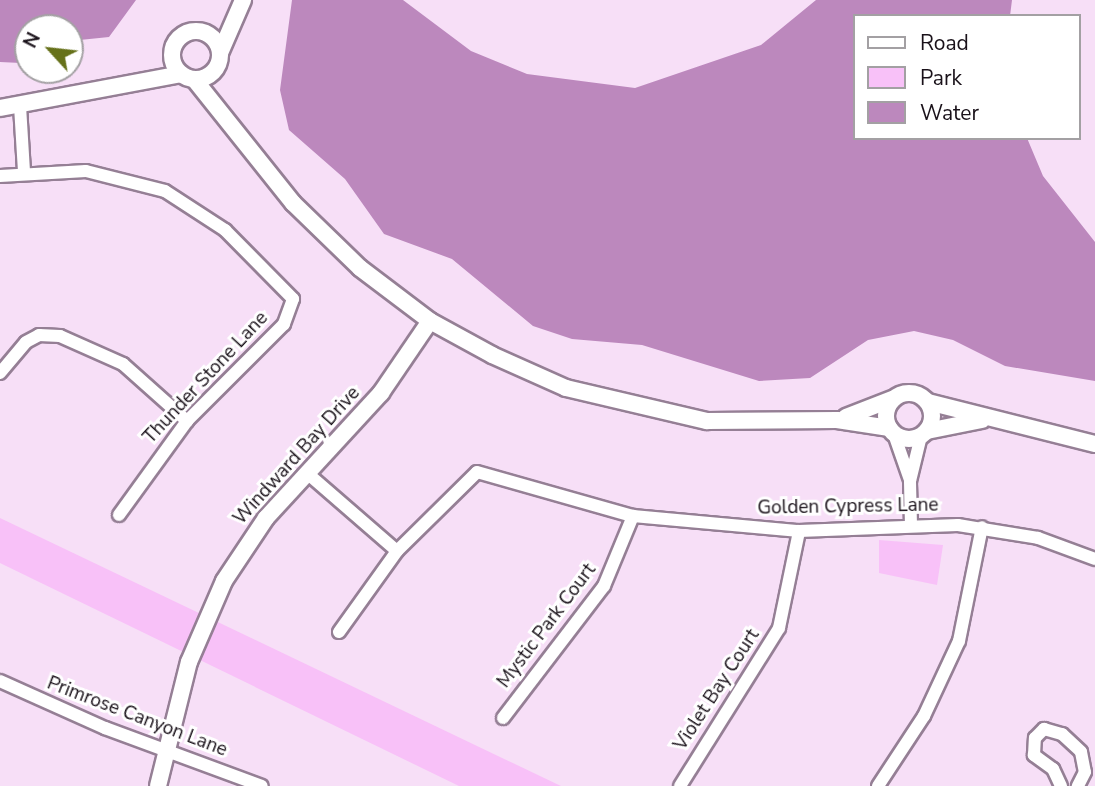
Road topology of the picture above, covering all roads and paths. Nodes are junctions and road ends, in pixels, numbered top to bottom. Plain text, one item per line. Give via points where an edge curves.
1 (243, 1) edge
2 (201, 31) junction
3 (172, 51) junction
4 (218, 60) junction
5 (188, 77) junction
6 (135, 78) junction
7 (20, 106) junction
8 (0, 108) edge
9 (229, 118) junction
10 (24, 171) junction
11 (0, 176) edge
12 (430, 321) junction
13 (0, 373) edge
14 (892, 400) junction
15 (928, 402) junction
16 (995, 418) junction
17 (837, 420) junction
18 (187, 421) junction
19 (891, 431) junction
20 (924, 434) junction
21 (1095, 444) edge
22 (307, 473) junction
23 (910, 481) junction
24 (119, 515) dead end
25 (634, 516) junction
26 (911, 526) junction
27 (982, 527) junction
28 (799, 531) junction
29 (397, 551) junction
30 (1095, 559) edge
31 (339, 632) dead end
32 (0, 681) edge
33 (503, 718) dead end
34 (167, 752) junction
35 (158, 786) edge
36 (262, 786) edge
37 (680, 786) edge
38 (878, 786) edge
39 (1061, 786) edge
40 (1078, 786) edge

1 - 2 street
1 - 4 street
2 - 3 street via 179,37
2 - 4 street
3 - 5 street
3 - 6 street
4 - 5 street
4 - 9 street
5 - 6 street
5 - 9 street
6 - 7 street
7 - 8 street
7 - 10 street
9 - 12 street via 319,230
10 - 11 street
10 - 18 street, Thunder Stone Lane via 86,171 165,191 225,230 293,299 284,324
12 - 17 street via 566,388 648,411 707,421
12 - 22 street, Windward Bay Drive via 381,393
13 - 18 street via 39,335 83,345 122,364
14 - 15 street via 915,393
14 - 17 street
14 - 19 street via 885,414
15 - 16 street
15 - 20 street via 932,418
16 - 20 street
16 - 21 street
17 - 19 street
18 - 24 street, Thunder Stone Lane
19 - 20 street
19 - 23 street
20 - 23 street
22 - 29 street
22 - 34 street, Windward Bay Drive via 254,533 216,598 189,662
23 - 26 street
25 - 28 street, Golden Cypress Lane
25 - 29 street, Golden Cypress Lane via 477,471
25 - 33 street, Mystic Park Court via 604,586
26 - 27 street, Golden Cypress Lane
26 - 28 street, Golden Cypress Lane
27 - 30 street, Golden Cypress Lane via 1038,538
27 - 38 street via 971,603 950,664
28 - 37 street, Violet Bay Court via 779,628
29 - 31 street
32 - 34 street, Primrose Canyon Lane
34 - 35 street, Windward Bay Drive
34 - 36 street, Primrose Canyon Lane
39 - 40 street via 1053,769 1034,754 1035,738 1044,729 1062,734 1081,752 1085,772

